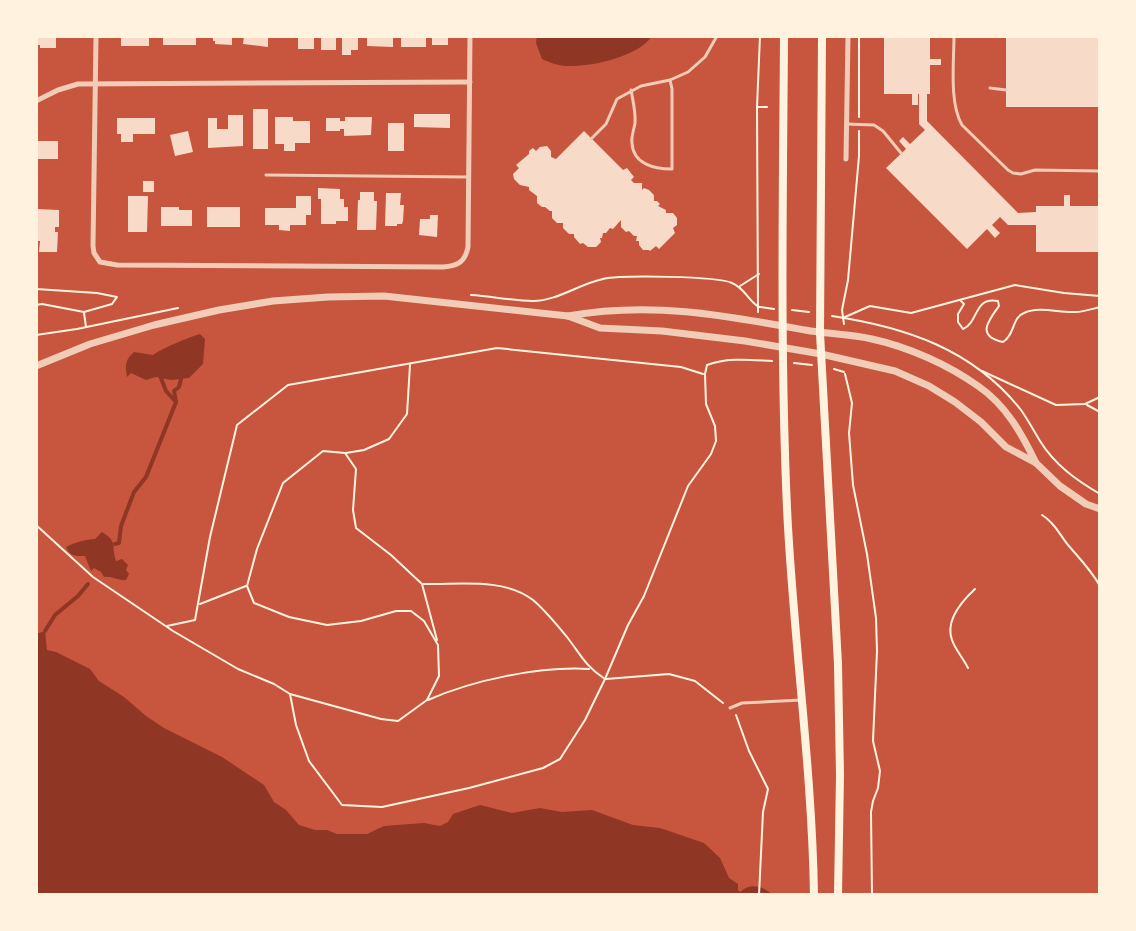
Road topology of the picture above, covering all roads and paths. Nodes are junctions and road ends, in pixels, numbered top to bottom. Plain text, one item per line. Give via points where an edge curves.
1 (96, 36) edge
2 (470, 36) edge
3 (717, 36) edge
4 (760, 36) edge
5 (784, 36) edge
6 (822, 36) edge
7 (848, 36) edge
8 (859, 36) edge
9 (954, 36) edge
10 (670, 80) junction
11 (470, 82) junction
12 (95, 83) junction
13 (990, 88) dead end
14 (631, 90) junction
15 (1006, 90) dead end
16 (36, 101) edge
17 (757, 107) junction
18 (767, 107) dead end
19 (846, 124) junction
20 (859, 124) junction
21 (591, 139) dead end
22 (901, 153) dead end
23 (846, 159) dead end
24 (1100, 171) edge
25 (266, 175) dead end
26 (468, 177) junction
27 (759, 274) junction
28 (739, 287) dead end
29 (36, 289) edge
30 (1100, 296) edge
31 (960, 300) junction
32 (36, 305) edge
33 (1100, 307) edge
34 (783, 309) junction
35 (84, 312) junction
36 (820, 314) junction
37 (568, 316) junction
38 (844, 318) junction
39 (782, 326) junction
40 (86, 327) dead end
41 (820, 333) junction
42 (782, 348) junction
43 (821, 354) junction
44 (782, 362) junction
45 (410, 363) junction
46 (36, 366) edge
47 (821, 366) junction
48 (980, 371) junction
49 (705, 374) junction
50 (1100, 397) edge
51 (1085, 404) junction
52 (1100, 412) edge
53 (345, 453) junction
54 (1036, 463) junction
55 (1100, 494) edge
56 (1100, 509) edge
57 (1042, 515) dead end
58 (36, 525) edge
59 (422, 584) junction
60 (247, 586) junction
61 (1100, 586) edge
62 (975, 589) dead end
63 (199, 604) junction
64 (166, 626) junction
65 (438, 645) junction
66 (968, 668) dead end
67 (590, 669) junction
68 (605, 679) junction
69 (290, 694) junction
70 (427, 700) junction
71 (801, 700) junction
72 (730, 708) junction
73 (759, 895) edge
74 (814, 895) edge
75 (838, 895) edge
76 (872, 895) edge

1 - 12 street
2 - 11 street
3 - 10 lane via 698,65
4 - 17 path
5 - 34 main road
6 - 36 main road
7 - 19 street
8 - 20 path
9 - 24 lane via 957,116 1008,170
10 - 14 lane
10 - 14 lane via 672,169 650,166 634,152
11 - 12 street
11 - 26 street
12 - 16 street via 68,86
12 - 26 street via 93,246 100,262 454,266 468,247
13 - 15 lane
14 - 21 lane via 617,99 606,124
17 - 18 path
17 - 27 path
19 - 20 lane
19 - 23 street
20 - 22 lane via 883,131
20 - 38 path
25 - 26 lane
27 - 28 path
27 - 34 path via 759,307
29 - 35 path via 117,297 112,304
30 - 31 path via 1015,285
31 - 33 path via 964,304 958,322 963,329 985,302 998,301 986,328 993,339 1003,342 1023,313
31 - 38 path via 911,313 870,306
32 - 35 path
34 - 36 path
34 - 39 main road
35 - 40 path
36 - 38 path
36 - 41 main road
37 - 39 street via 602,310 692,311
37 - 42 street via 600,328
37 - 46 street via 384,296 273,301 154,325
38 - 48 path via 914,335 957,353
39 - 41 street
39 - 42 main road
41 - 43 main road
41 - 54 street via 873,339 912,351 979,386 1003,408
42 - 43 street
42 - 44 main road
43 - 47 main road
43 - 54 street via 895,371 929,386 981,422 1006,447
44 - 47 path
44 - 49 path via 717,361 707,365
44 - 71 main road
45 - 49 path via 497,348
45 - 53 path via 407,414 389,439
45 - 63 path via 288,385 237,425
47 - 75 main road via 838,664
47 - 76 path via 844,372 852,403 853,485 876,618 873,741 880,771 871,812
48 - 51 path via 1056,405
48 - 55 path via 1018,407 1063,469
49 - 68 path via 716,441 688,486
50 - 51 path
51 - 52 path
53 - 59 path via 356,469 356,528
53 - 60 path via 323,451 283,483
54 - 56 street via 1060,486
57 - 61 path
58 - 64 path via 93,577
59 - 65 path
59 - 67 path via 504,586 532,599
60 - 63 path
60 - 65 path via 254,603 327,625 411,611
62 - 66 path via 951,622 951,636
63 - 64 path via 195,620
64 - 69 path
65 - 70 path via 439,676
67 - 68 path
67 - 70 path via 524,673
68 - 69 path via 560,759 469,788 382,807 342,805 309,761
68 - 72 path via 669,674 695,681
69 - 70 path via 398,721
71 - 72 lane
71 - 74 main road
72 - 73 path via 768,789

